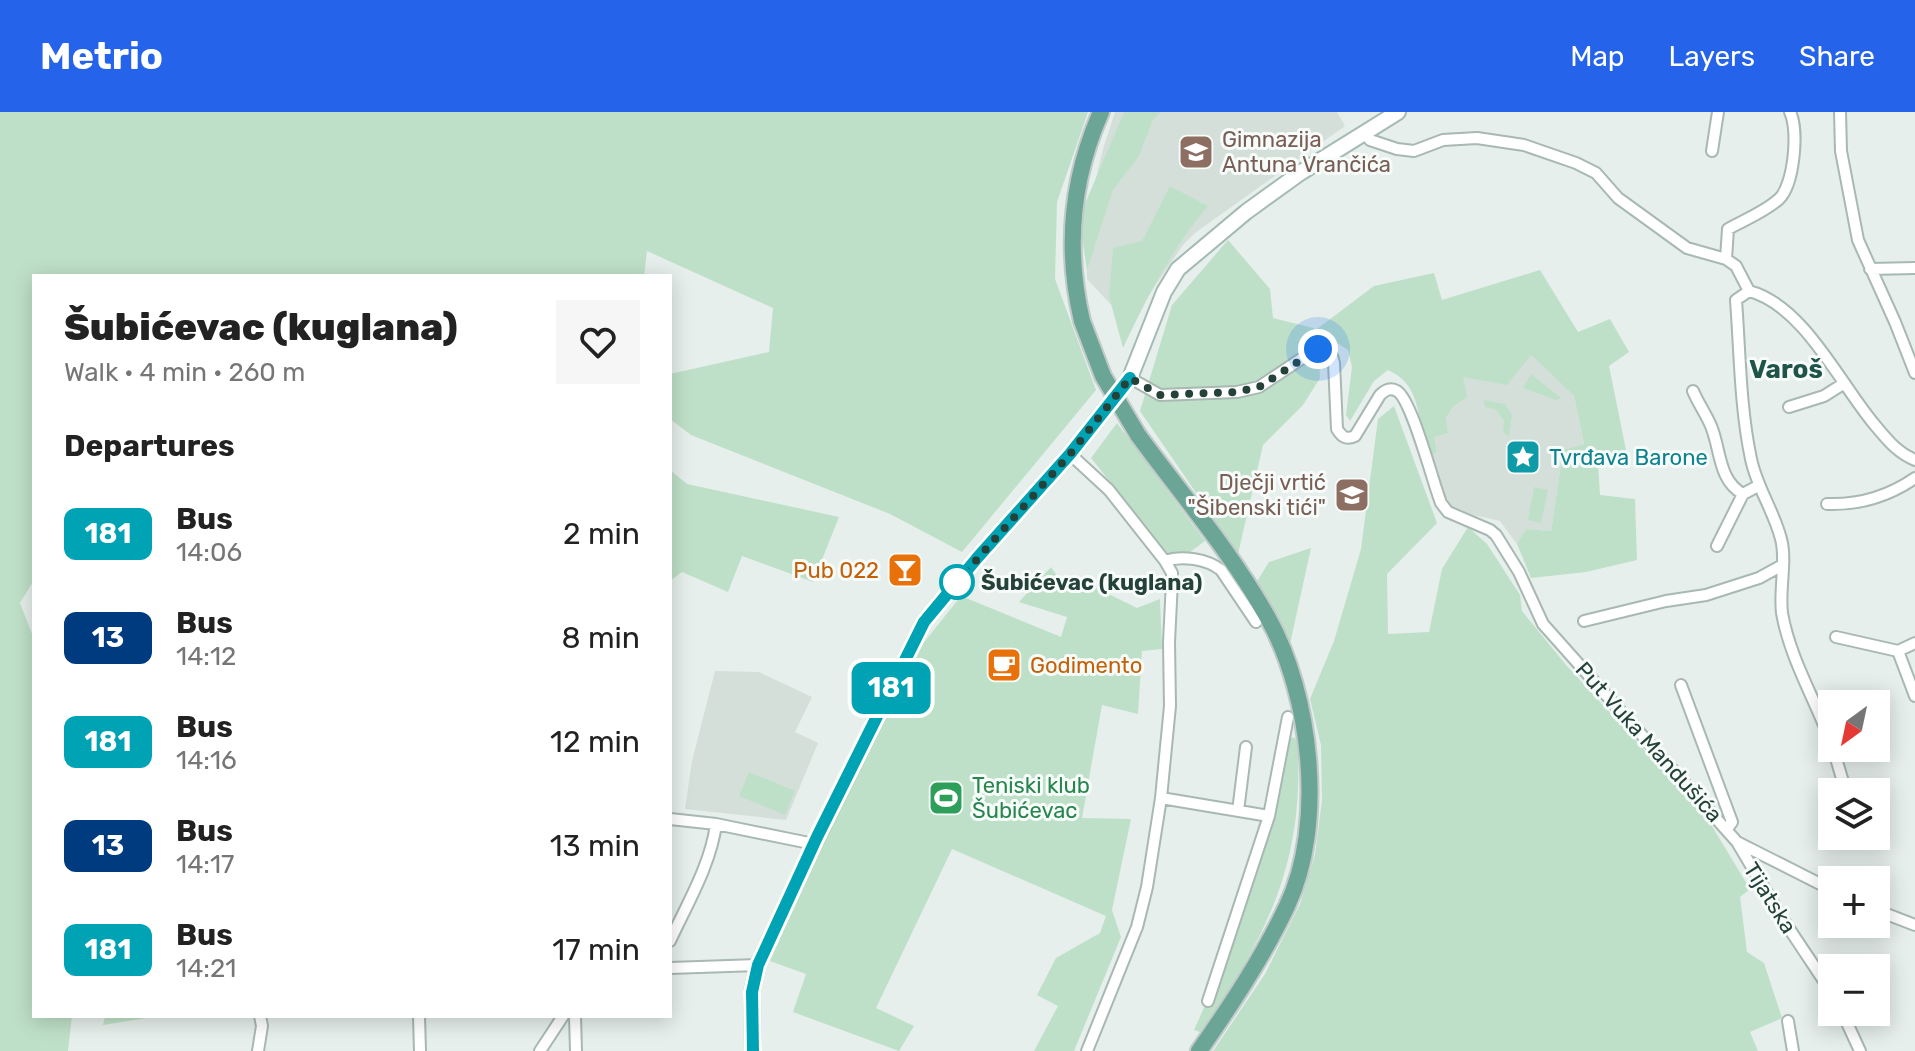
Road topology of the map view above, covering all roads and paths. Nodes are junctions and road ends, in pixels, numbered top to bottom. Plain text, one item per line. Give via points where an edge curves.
1 (1101, 112) edge
2 (1398, 112) edge
3 (1718, 112) edge
4 (1790, 112) edge
5 (1840, 112) edge
6 (1364, 133) junction
7 (1712, 151) dead end
8 (1726, 259) junction
9 (1915, 268) edge
10 (1870, 269) junction
11 (1749, 291) junction
12 (1915, 373) edge
13 (1130, 378) junction
14 (1843, 384) junction
15 (1693, 391) dead end
16 (1789, 407) dead end
17 (1070, 454) junction
18 (1915, 460) edge
19 (1915, 478) edge
20 (1758, 486) junction
21 (1743, 494) junction
22 (1827, 504) dead end
23 (1717, 546) dead end
24 (1165, 561) junction
25 (1781, 566) junction
26 (1584, 621) dead end
27 (1256, 622) dead end
28 (1836, 637) dead end
29 (1915, 643) edge
30 (1898, 651) junction
31 (1681, 685) dead end
32 (1915, 696) edge
33 (1818, 712) edge
34 (1288, 717) dead end
35 (1246, 747) dead end
36 (1161, 798) junction
37 (1238, 811) junction
38 (1269, 816) junction
39 (672, 819) edge
40 (716, 824) junction
41 (1727, 829) junction
42 (1737, 842) junction
43 (814, 844) junction
44 (1818, 883) edge
45 (1890, 915) edge
46 (1915, 925) edge
47 (672, 937) edge
48 (758, 965) junction
49 (672, 968) edge
50 (1818, 972) edge
51 (1208, 1001) dead end
52 (260, 1018) edge
53 (419, 1018) edge
54 (562, 1018) edge
55 (575, 1018) edge
56 (1788, 1021) dead end
57 (1848, 1026) edge
58 (258, 1051) edge
59 (420, 1051) edge
60 (540, 1051) edge
61 (576, 1051) edge
62 (753, 1051) edge
63 (1087, 1051) edge
64 (1199, 1051) edge
65 (1793, 1051) edge
66 (1860, 1051) edge

1 - 64 main road, bridge via 1082,163 1072,214 1073,269 1082,321 1103,376 1138,435 1268,618 1294,678 1306,741 1311,799 1289,903
2 - 6 street
3 - 7 street
4 - 8 street via 1795,144 1788,183 1781,198 1728,229
5 - 10 street via 1853,214
6 - 8 street via 1397,149 1414,151 1443,140 1477,138 1524,145 1576,163 1596,173 1618,198 1687,248
6 - 13 street via 1267,196 1178,269
8 - 11 street via 1736,266
9 - 10 street
10 - 12 street
11 - 14 street via 1802,326
11 - 20 street via 1736,300 1745,426
13 - 17 street
13 - 41 street, Put Vuka Mandušića via 1160,395 1237,392 1259,387 1310,353 1327,350 1332,356 1337,429 1349,439 1385,390 1400,393 1441,503 1448,512 1490,530 1543,624
14 - 16 street
14 - 18 street via 1894,448
15 - 21 street via 1727,479
17 - 24 street via 1109,490
17 - 43 street via 924,622
19 - 22 street via 1859,502
20 - 21 street
20 - 25 street via 1782,543
21 - 23 street
24 - 27 street via 1187,558 1213,564
24 - 36 street via 1172,573 1170,706
25 - 26 street via 1706,595
25 - 33 street via 1783,613
28 - 30 street
29 - 30 street
30 - 32 street
31 - 41 street via 1732,822
34 - 38 street
35 - 37 street
36 - 37 street
36 - 63 street via 1137,927
37 - 38 street
38 - 51 street
39 - 40 street
40 - 43 street
40 - 47 street via 707,859
41 - 42 street, Put Vuka Mandušića
42 - 44 street, Put Vuka Mandušića
42 - 50 street, Tijatska
43 - 48 street
45 - 46 street
48 - 49 street
48 - 62 street via 752,992
52 - 58 street
53 - 59 street
54 - 60 street
55 - 61 street
56 - 65 street
57 - 66 street

